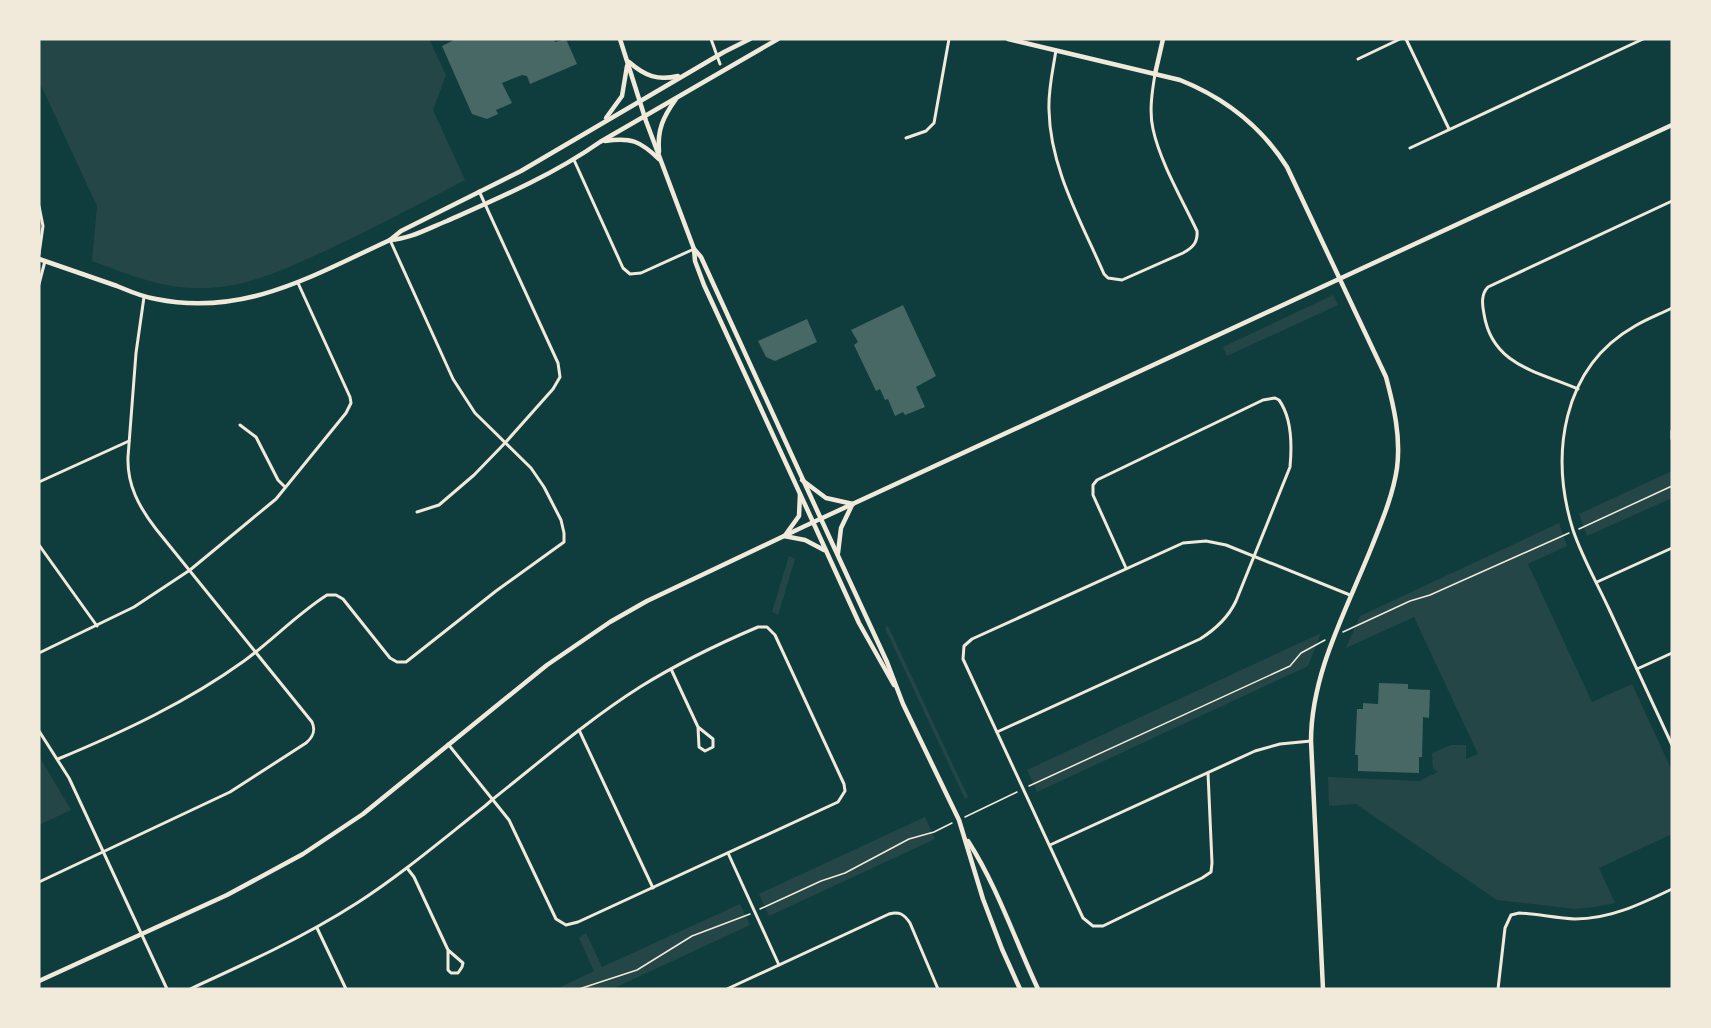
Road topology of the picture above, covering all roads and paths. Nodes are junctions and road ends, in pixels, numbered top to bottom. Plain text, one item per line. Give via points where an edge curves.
1 (620, 39) edge
2 (711, 39) edge
3 (750, 39) edge
4 (778, 39) edge
5 (949, 39) edge
6 (1008, 39) edge
7 (1163, 39) edge
8 (1400, 39) edge
9 (1407, 39) edge
10 (1643, 39) edge
11 (1056, 51) junction
12 (716, 56) junction
13 (1358, 59) dead end
14 (627, 61) junction
15 (720, 63) dead end
16 (1155, 74) junction
17 (685, 75) junction
18 (677, 97) junction
19 (639, 101) junction
20 (644, 116) junction
21 (603, 123) junction
22 (1672, 125) edge
23 (1449, 129) junction
24 (906, 138) dead end
25 (600, 142) junction
26 (1410, 148) dead end
27 (574, 160) junction
28 (660, 160) junction
29 (479, 191) junction
30 (1672, 201) edge
31 (485, 204) junction
32 (39, 206) edge
33 (390, 240) junction
34 (694, 249) junction
35 (39, 254) edge
36 (39, 259) edge
37 (45, 261) junction
38 (1340, 278) junction
39 (298, 283) junction
40 (39, 284) edge
41 (144, 297) junction
42 (1672, 308) edge
43 (1578, 389) junction
44 (240, 425) dead end
45 (1672, 431) edge
46 (1672, 439) edge
47 (129, 441) junction
48 (505, 443) junction
49 (802, 480) junction
50 (39, 482) edge
51 (1672, 486) edge
52 (285, 487) junction
53 (800, 494) junction
54 (853, 504) junction
55 (417, 513) dead end
56 (821, 519) junction
57 (813, 522) junction
58 (1574, 531) junction
59 (784, 536) junction
60 (39, 545) edge
61 (1672, 548) edge
62 (826, 552) junction
63 (838, 556) junction
64 (1255, 556) junction
65 (1126, 568) junction
66 (190, 570) junction
67 (1596, 582) junction
68 (1352, 596) junction
69 (97, 626) junction
70 (1336, 635) junction
71 (256, 652) junction
72 (1672, 652) edge
73 (39, 653) edge
74 (670, 669) junction
75 (1637, 669) junction
76 (899, 693) junction
77 (698, 727) junction
78 (579, 730) junction
79 (39, 731) edge
80 (997, 732) junction
81 (1311, 741) junction
82 (448, 744) junction
83 (1672, 745) edge
84 (58, 759) junction
85 (1208, 773) junction
86 (1024, 788) junction
87 (493, 799) junction
88 (959, 820) junction
89 (965, 836) junction
90 (1050, 845) junction
91 (104, 852) junction
92 (728, 853) junction
93 (407, 868) junction
94 (39, 882) edge
95 (653, 888) junction
96 (1672, 889) edge
97 (759, 909) dead end
98 (751, 914) dead end
99 (317, 928) junction
100 (142, 933) junction
101 (448, 950) junction
102 (779, 965) junction
103 (39, 981) edge
104 (167, 989) edge
105 (190, 989) edge
106 (346, 989) edge
107 (579, 989) edge
108 (727, 989) edge
109 (938, 989) edge
110 (1020, 989) edge
111 (1038, 989) edge
112 (1323, 989) edge
113 (1498, 989) edge

1 - 14 street
2 - 12 street
3 - 12 street
4 - 18 street
5 - 24 street via 933,123 926,131
6 - 11 street
7 - 16 street
8 - 13 street
9 - 23 street
10 - 23 street
11 - 16 street
11 - 16 street via 1049,110 1055,157 1104,274 1113,280 1122,280 1183,253 1198,237 1153,128
12 - 15 street
12 - 17 street
14 - 17 street via 652,78
14 - 19 street
14 - 21 street via 622,96
16 - 38 street via 1203,89 1264,135 1287,167
17 - 19 street
18 - 20 street
18 - 28 street via 660,123
19 - 20 street
19 - 21 street
20 - 25 street
20 - 28 street
21 - 29 street
22 - 38 street
23 - 26 street
25 - 27 street
25 - 28 street via 630,139
27 - 31 street
27 - 34 street via 623,268 630,274 641,273
28 - 34 street
29 - 31 street
29 - 33 street
30 - 43 street via 1484,290 1486,323 1499,350 1514,362
31 - 33 street via 405,238
31 - 48 street via 560,370 555,386
32 - 35 street via 43,226
33 - 39 street
33 - 48 street via 453,379 475,413
34 - 49 street
34 - 53 street via 704,285
36 - 37 street
37 - 40 street
37 - 41 street
38 - 54 street
38 - 68 street via 1386,377 1398,447 1391,497
39 - 41 street via 261,296 213,304
39 - 52 street via 351,403
41 - 47 street
42 - 43 street via 1620,336 1596,359
43 - 58 street via 1568,415 1561,456 1563,489
44 - 52 street via 256,437
45 - 46 street
47 - 50 street
47 - 66 street via 128,468 135,496 146,517
48 - 55 street via 440,504
48 - 71 street via 531,468 551,498 563,528 565,540 561,545 495,591 406,662 390,658 343,599 331,594
49 - 54 street via 826,498
49 - 56 street
51 - 58 path
52 - 66 street via 266,508
53 - 57 street
53 - 59 street via 800,516
54 - 56 street
54 - 63 street via 841,528
56 - 57 street
56 - 63 street
57 - 59 street
57 - 62 street
58 - 67 street
58 - 70 path
59 - 62 street via 805,540
59 - 82 street via 610,622 547,665
60 - 69 street
61 - 67 street
62 - 76 street via 859,623
63 - 76 street
64 - 65 street via 1226,545 1198,541 1171,547
64 - 65 street via 1290,467 1292,448 1287,420 1282,404 1275,399 1263,400 1097,480 1093,495
64 - 68 street
64 - 80 street via 1233,608 1212,631
65 - 80 street via 963,646 963,659
66 - 69 street via 146,600
66 - 71 street
67 - 75 street
68 - 70 street
69 - 73 street
70 - 81 street via 1315,696
70 - 86 path via 1309,648 1290,666
71 - 84 street via 176,704
71 - 91 street via 312,722 310,740 230,792
72 - 75 street
74 - 77 street
74 - 78 street
74 - 92 street via 756,628 771,629 844,784 838,801
75 - 83 street
76 - 88 street
77 - 77 street via 699,747 710,750 713,740
78 - 87 street
78 - 95 street
79 - 84 street
80 - 86 street
81 - 85 street via 1268,747
81 - 112 street
82 - 87 street
82 - 100 street via 363,814 311,849 256,880
84 - 91 street
85 - 90 street
85 - 90 street via 1210,872 1103,926 1093,926 1083,918
86 - 88 path
86 - 90 street
87 - 93 street
87 - 95 street via 512,825 560,923 574,924
88 - 89 street
88 - 97 path
89 - 110 street via 986,907
89 - 111 street
91 - 94 street
91 - 100 street
92 - 95 street
92 - 102 street
93 - 99 street
93 - 101 street
96 - 113 street via 1629,909 1602,916 1572,919 1511,915 1505,928
98 - 107 path via 692,936 637,970
99 - 105 street
99 - 106 street
100 - 103 street
100 - 104 street
101 - 101 street via 448,970 458,973 462,963
102 - 108 street
102 - 109 street via 889,914 900,913 910,923

